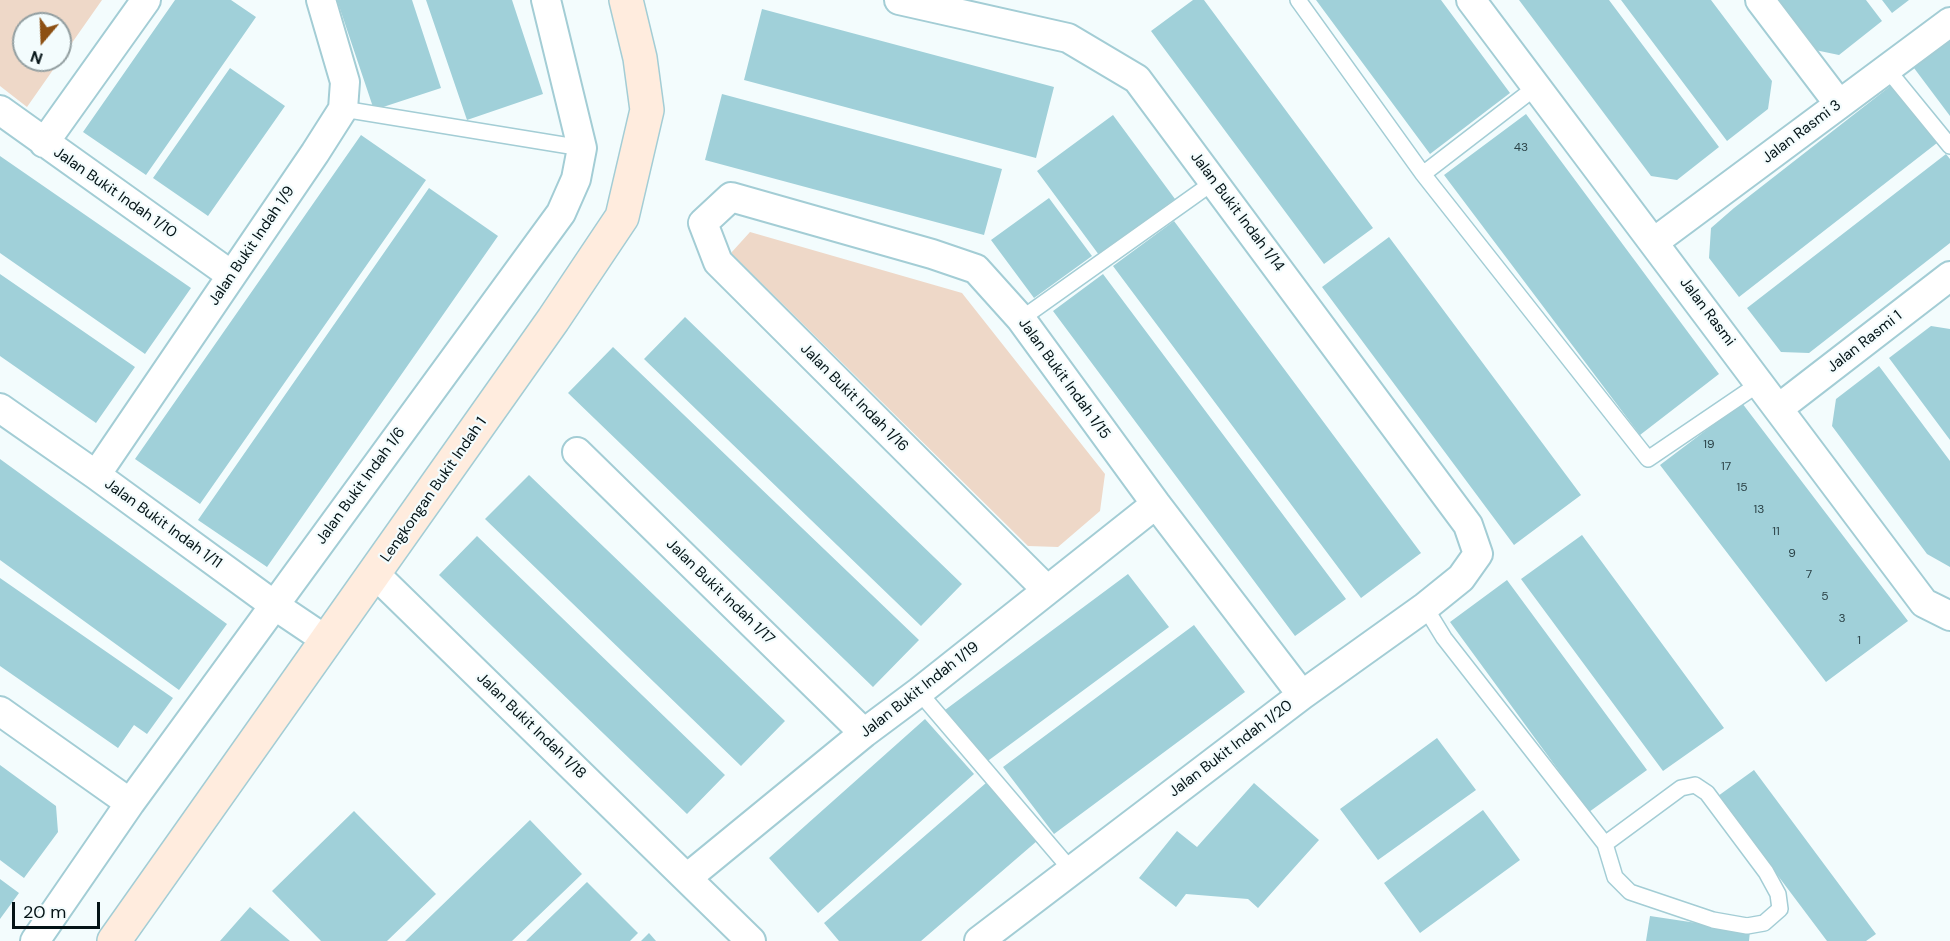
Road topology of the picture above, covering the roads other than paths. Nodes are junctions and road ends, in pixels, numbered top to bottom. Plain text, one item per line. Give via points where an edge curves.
1 (146, 0) edge
2 (321, 0) edge
3 (546, 0) edge
4 (899, 0) edge
5 (1298, 0) edge
6 (1472, 0) edge
7 (1760, 0) edge
8 (632, 1) edge
9 (1950, 22) edge
10 (1887, 69) junction
11 (1536, 87) junction
12 (1839, 105) junction
13 (343, 109) junction
14 (0, 110) edge
15 (44, 143) junction
16 (1950, 146) edge
17 (582, 148) junction
18 (1423, 174) junction
19 (1215, 182) junction
20 (731, 197) joint
21 (1654, 242) junction
22 (231, 275) junction
23 (1950, 276) edge
24 (1021, 319) junction
25 (1760, 383) junction
26 (0, 408) edge
27 (1779, 408) junction
28 (577, 452) dead end
29 (96, 475) junction
30 (1156, 504) junction
31 (1478, 554) joint
32 (375, 574) junction
33 (1047, 590) junction
34 (274, 605) junction
35 (1425, 607) junction
36 (1950, 616) edge
37 (326, 640) junction
38 (919, 692) junction
39 (1302, 695) junction
40 (0, 711) edge
41 (864, 733) junction
42 (130, 803) junction
43 (1605, 844) junction
44 (1072, 871) junction
45 (687, 878) junction
46 (35, 941) edge
47 (114, 941) edge
48 (751, 941) edge
49 (979, 941) edge

1 - 15 street
2 - 13 street via 345,82
3 - 17 street, Jalan Bukit Indah 1/6
4 - 19 street, Jalan Bukit Indah 1/14 via 1068,38 1137,79
5 - 18 lane
6 - 11 street, Jalan Rasmi
7 - 12 street
8 - 32 street, Lengkongan Bukit Indah 1 via 647,110 622,217
9 - 10 street, Jalan Rasmi 3
10 - 12 street, Jalan Rasmi 3
10 - 16 lane
11 - 18 lane
11 - 21 street, Jalan Rasmi
12 - 21 street, Jalan Rasmi 3
13 - 17 lane
13 - 22 street, Jalan Bukit Indah 1/9
14 - 15 street, Jalan Bukit Indah 1/10
15 - 22 street, Jalan Bukit Indah 1/10
17 - 34 street, Jalan Bukit Indah 1/6 via 576,179 561,213
18 - 25 lane via 1648,459
19 - 24 lane
19 - 31 street, Jalan Bukit Indah 1/14 via 1468,525
20 - 24 street, Jalan Bukit Indah 1/15 via 976,269
20 - 33 street, Jalan Bukit Indah 1/16 via 703,223 718,262
21 - 25 street, Jalan Rasmi
22 - 29 street, Jalan Bukit Indah 1/9
23 - 27 street, Jalan Rasmi 1
24 - 30 street, Jalan Bukit Indah 1/15
25 - 27 street, Jalan Rasmi
26 - 29 street, Jalan Bukit Indah 1/11
27 - 36 street, Jalan Rasmi via 1924,603
28 - 41 street, Jalan Bukit Indah 1/17
29 - 34 street, Jalan Bukit Indah 1/11
30 - 33 street, Jalan Bukit Indah 1/19
30 - 39 street, Jalan Bukit Indah 1/15
31 - 35 street, Jalan Bukit Indah 1/20 via 1461,578
32 - 37 street, Lengkongan Bukit Indah 1
32 - 45 street, Jalan Bukit Indah 1/18
33 - 38 street, Jalan Bukit Indah 1/19
34 - 37 street, Jalan Bukit Indah 1/11
34 - 42 street, Jalan Bukit Indah 1/6
35 - 39 street, Jalan Bukit Indah 1/20
35 - 43 lane via 1444,638
37 - 47 street, Lengkongan Bukit Indah 1
38 - 41 street, Jalan Bukit Indah 1/19
38 - 44 lane
39 - 44 street, Jalan Bukit Indah 1/20
40 - 42 street
41 - 45 street, Jalan Bukit Indah 1/19
42 - 46 street, Jalan Bukit Indah 1/6
43 - 43 lane via 1681,788 1695,785 1707,794 1766,872 1778,894 1780,909 1764,923 1748,926 1713,920 1630,891 1615,877
44 - 49 street, Jalan Bukit Indah 1/20
45 - 48 street

